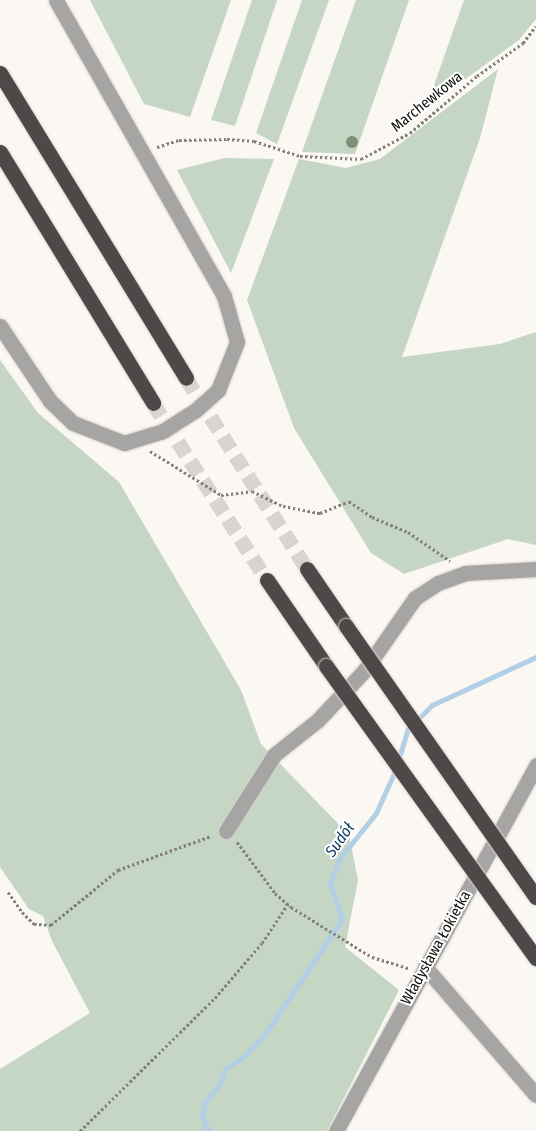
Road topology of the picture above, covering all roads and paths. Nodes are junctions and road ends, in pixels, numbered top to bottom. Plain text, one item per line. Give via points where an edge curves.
1 (56, 0) edge
2 (536, 26) edge
3 (0, 73) edge
4 (0, 152) edge
5 (140, 152) junction
6 (0, 326) edge
7 (186, 378) tunnel mouth
8 (154, 403) tunnel mouth
9 (133, 440) junction
10 (307, 569) tunnel mouth
11 (536, 569) edge
12 (465, 573) junction
13 (267, 580) tunnel mouth
14 (535, 770) edge
15 (226, 831) junction
16 (8, 892) dead end
17 (536, 897) edge
18 (288, 904) junction
19 (536, 958) edge
20 (424, 970) junction
21 (536, 1095) edge
22 (80, 1131) edge
23 (336, 1131) edge

1 - 5 street
2 - 5 path, Marchewkowa via 523,43 477,76 410,133 361,159 300,156 254,142 227,139 179,140
3 - 7 highway
4 - 8 highway
5 - 9 street via 224,296 237,342 230,368 218,390 196,410 161,432
6 - 9 street via 50,401 73,423 124,443
9 - 12 path via 221,495 252,491 283,506 320,513 349,501 372,517 408,532
10 - 17 highway, bridge
11 - 12 street
12 - 15 street via 438,583 416,598 364,671 318,720 274,755
13 - 19 highway, bridge
14 - 20 street, Władysława Łokietka
15 - 16 path via 118,870 51,926 34,924
15 - 18 path via 275,894
18 - 20 path via 372,957
18 - 22 path via 262,943 215,998
20 - 21 street
20 - 23 street, Władysława Łokietka

